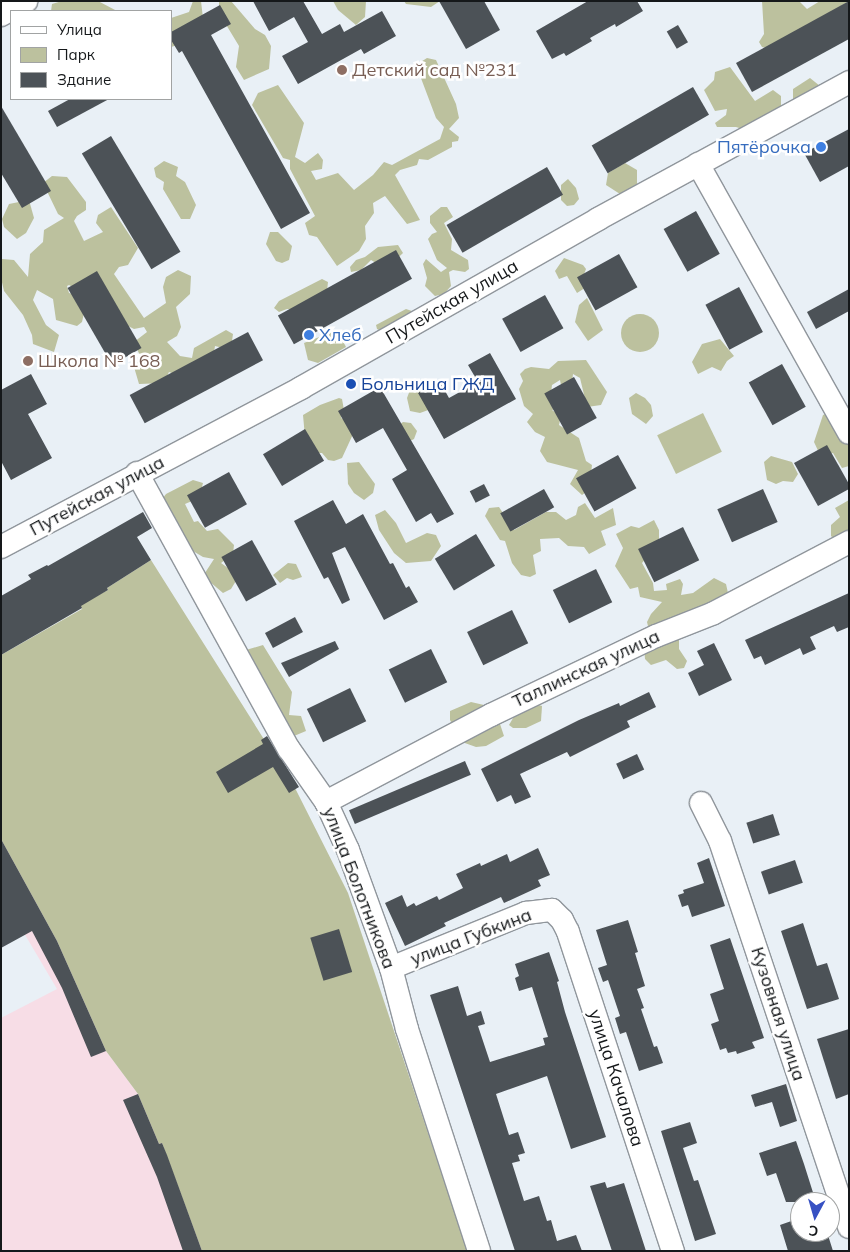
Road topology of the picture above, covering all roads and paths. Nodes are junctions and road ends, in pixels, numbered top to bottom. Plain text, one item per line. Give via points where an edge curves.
1 (26, 1) edge
2 (1, 15) edge
3 (849, 82) edge
4 (698, 164) junction
5 (849, 433) edge
6 (137, 473) junction
7 (849, 542) edge
8 (1, 547) edge
9 (326, 802) junction
10 (701, 803) dead end
11 (552, 910) joint
12 (391, 968) junction
13 (849, 1228) edge
14 (479, 1251) edge
15 (673, 1251) edge

1 - 2 street
3 - 4 street, Путейская улица
4 - 5 street
4 - 6 street, Путейская улица via 302,388
6 - 8 street, Путейская улица
6 - 9 street, улица Болотникова via 289,749
7 - 9 street, Таллинская улица via 714,612 656,636 491,715
9 - 12 street, улица Болотникова via 348,850
10 - 13 street, Кузовная улица via 720,841
11 - 12 street, улица Губкина via 526,913
11 - 15 street, улица Качалова via 568,932
12 - 14 street, улица Болотникова via 407,1029

